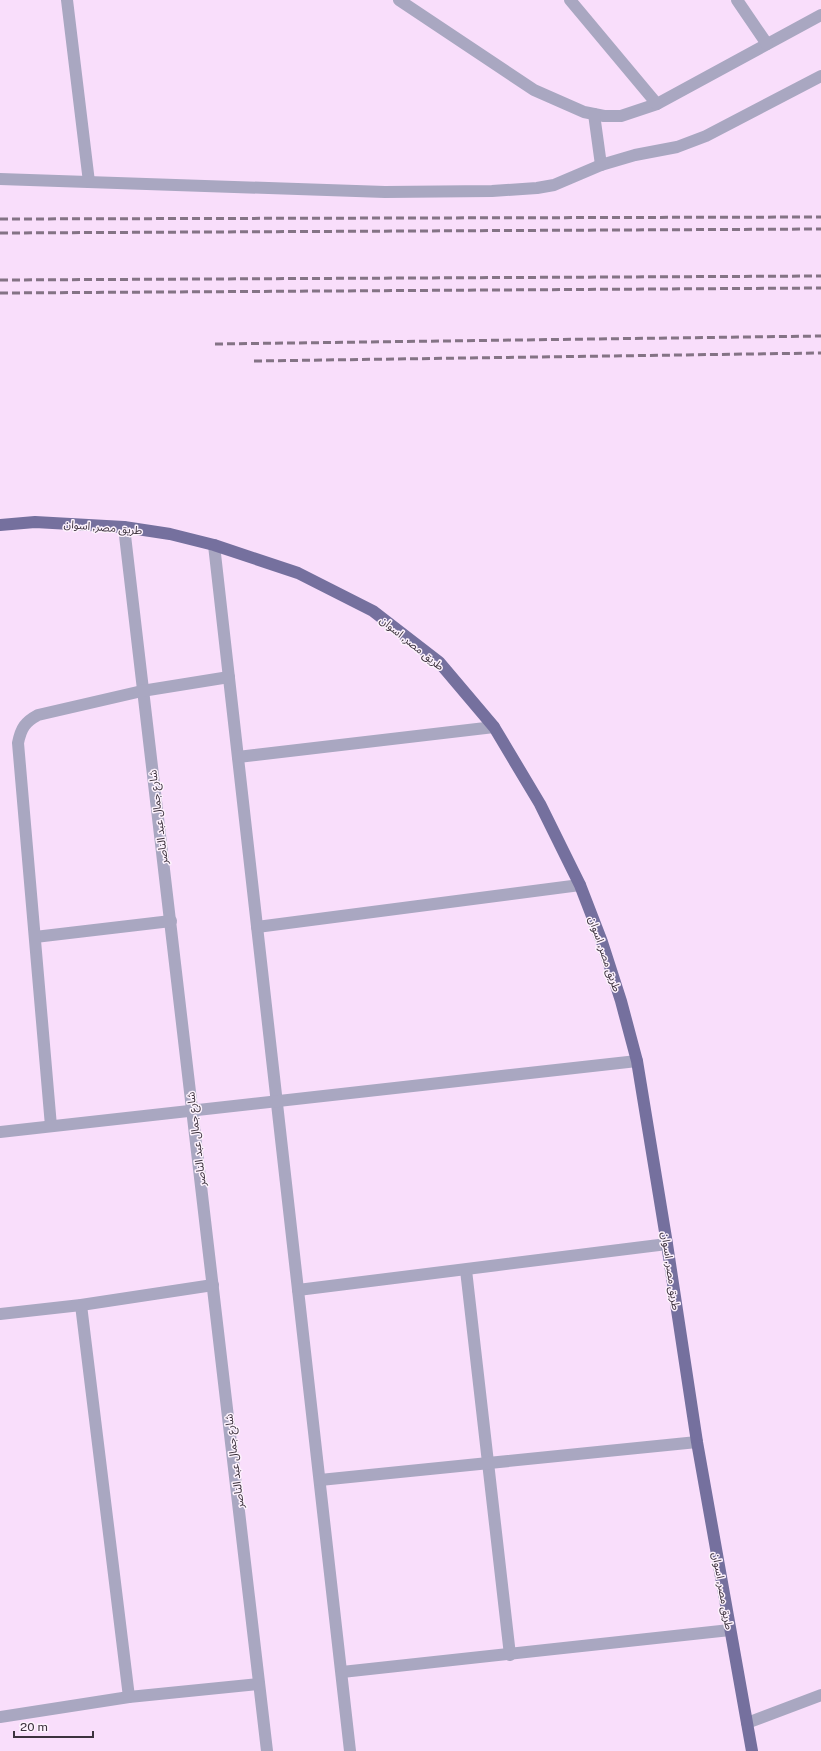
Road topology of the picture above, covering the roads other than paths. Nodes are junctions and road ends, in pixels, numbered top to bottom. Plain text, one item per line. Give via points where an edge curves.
1 (67, 0) edge
2 (399, 0) edge
3 (570, 0) edge
4 (737, 0) edge
5 (821, 15) edge
6 (767, 44) junction
7 (821, 76) edge
8 (657, 104) junction
9 (594, 114) junction
10 (601, 165) junction
11 (0, 179) edge
12 (89, 182) junction
13 (0, 525) edge
14 (124, 527) junction
15 (214, 545) junction
16 (229, 677) junction
17 (142, 691) junction
18 (494, 727) junction
19 (238, 757) junction
20 (580, 885) junction
21 (171, 921) junction
22 (257, 927) junction
23 (35, 937) junction
24 (637, 1061) junction
25 (277, 1102) junction
26 (193, 1111) junction
27 (51, 1126) junction
28 (0, 1132) edge
29 (667, 1244) junction
30 (466, 1270) junction
31 (213, 1285) junction
32 (298, 1290) junction
33 (81, 1305) junction
34 (0, 1314) edge
35 (697, 1442) junction
36 (487, 1462) junction
37 (320, 1480) junction
38 (730, 1630) junction
39 (510, 1655) junction
40 (342, 1672) junction
41 (259, 1684) junction
42 (821, 1695) edge
43 (129, 1697) junction
44 (0, 1717) edge
45 (747, 1723) junction
46 (267, 1751) edge
47 (350, 1751) edge
48 (752, 1751) edge

1 - 12 street
2 - 9 street via 534,90
3 - 8 street
4 - 6 street
5 - 6 street
6 - 8 street
7 - 10 street via 706,136 677,147
8 - 9 street via 621,116
9 - 10 street
10 - 12 street via 554,185 492,191 384,192
11 - 12 street
13 - 14 main road, طريق مصر, اسوان via 35,522
14 - 15 main road, طريق مصر, اسوان via 170,534
14 - 17 street, شارع جمال عبد الناصر
15 - 16 street
15 - 18 main road, طريق مصر, اسوان via 298,573 373,611 439,662
16 - 17 street
16 - 19 street
17 - 21 street, شارع جمال عبد الناصر
17 - 23 street via 38,715 27,721 21,729 18,743
18 - 19 street
18 - 20 main road, طريق مصر, اسوان via 540,804
19 - 22 street
20 - 22 street
20 - 24 main road, طريق مصر, اسوان via 602,942
21 - 23 street
21 - 26 street, شارع جمال عبد الناصر
22 - 25 street
23 - 27 street
24 - 25 street
24 - 29 main road, طريق مصر, اسوان
25 - 26 street
25 - 32 street
26 - 27 street
26 - 31 street, شارع جمال عبد الناصر
27 - 28 street
29 - 30 street
29 - 35 main road, طريق مصر, اسوان
30 - 32 street
30 - 36 street
31 - 33 street
31 - 41 street, شارع جمال عبد الناصر
32 - 37 street
33 - 34 street
33 - 43 street
35 - 36 street
35 - 38 main road, طريق مصر, اسوان
36 - 37 street
36 - 39 street
37 - 40 street
38 - 39 street
38 - 45 main road, طريق مصر, اسوان
39 - 40 street
40 - 47 street
41 - 43 street
41 - 46 street, شارع جمال عبد الناصر
42 - 45 street
43 - 44 street
45 - 48 main road, طريق مصر, اسوان

